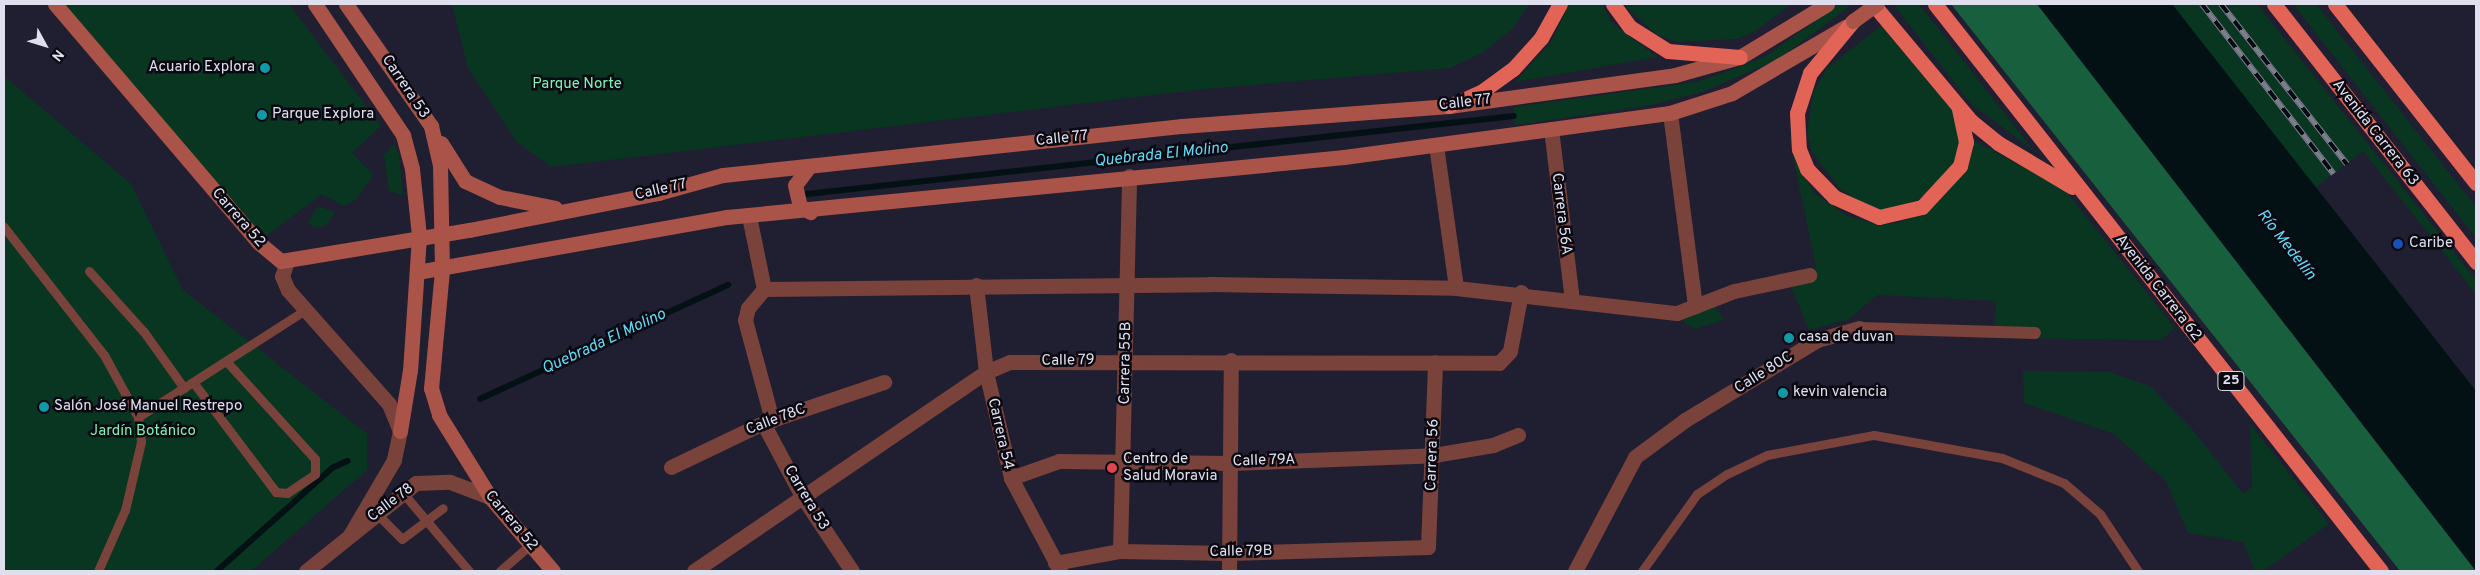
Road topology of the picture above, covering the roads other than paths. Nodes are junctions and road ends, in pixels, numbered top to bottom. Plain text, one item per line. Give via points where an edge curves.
1 (55, 4) edge
2 (315, 4) edge
3 (346, 4) edge
4 (1560, 4) edge
5 (1613, 4) edge
6 (1826, 4) edge
7 (1874, 4) edge
8 (1935, 4) edge
9 (2274, 4) edge
10 (2334, 4) edge
11 (1853, 21) junction
12 (1740, 57) junction
13 (1449, 106) junction
14 (1959, 109) junction
15 (1670, 113) junction
16 (431, 126) junction
17 (1551, 129) junction
18 (1436, 144) junction
19 (808, 168) junction
20 (1129, 176) junction
21 (2476, 183) edge
22 (2080, 191) junction
23 (566, 210) junction
24 (810, 212) junction
25 (749, 216) junction
26 (4, 227) edge
27 (444, 233) junction
28 (419, 236) junction
29 (287, 261) junction
30 (2476, 262) edge
31 (442, 270) junction
32 (89, 272) dead end
33 (417, 272) junction
34 (1809, 275) dead end
35 (976, 285) junction
36 (1128, 285) junction
37 (1456, 288) junction
38 (764, 289) junction
39 (1521, 292) junction
40 (1572, 299) junction
41 (1695, 306) junction
42 (305, 310) junction
43 (1860, 328) joint
44 (2035, 334) dead end
45 (1126, 359) junction
46 (1231, 360) junction
47 (226, 361) junction
48 (1435, 362) junction
49 (986, 372) junction
50 (193, 382) junction
51 (884, 382) dead end
52 (184, 388) junction
53 (138, 417) junction
54 (767, 421) junction
55 (400, 431) junction
56 (1518, 435) dead end
57 (1434, 455) junction
58 (1124, 459) junction
59 (1230, 463) junction
60 (671, 467) dead end
61 (1010, 478) junction
62 (403, 493) junction
63 (802, 496) junction
64 (490, 498) junction
65 (443, 508) dead end
66 (377, 514) junction
67 (427, 521) junction
68 (350, 535) junction
69 (530, 545) junction
70 (1428, 547) joint
71 (1120, 550) junction
72 (1229, 553) junction
73 (1058, 567) edge
74 (98, 571) edge
75 (306, 571) edge
76 (468, 571) edge
77 (500, 571) edge
78 (553, 571) edge
79 (694, 571) edge
80 (852, 571) edge
81 (1229, 571) edge
82 (1575, 571) edge
83 (1642, 571) edge
84 (2138, 571) edge
85 (2381, 571) edge

1 - 29 main road, Carrera 52 via 258,242 277,261
2 - 28 main road, Carrera 53 via 404,135
3 - 16 main road, Carrera 53
4 - 13 highway via 1541,38 1513,70 1481,92
5 - 12 highway via 1630,27 1668,51
6 - 12 main road, Calle 77
7 - 11 main road, bridge
7 - 14 highway
8 - 22 highway, Avenida Carrera 62 / 25
9 - 30 highway, Avenida Carrera 63
10 - 21 highway
11 - 14 highway via 1810,73 1797,113 1799,149 1807,169 1834,198 1879,217 1922,207 1960,166 1966,142
11 - 15 main road via 1732,93
12 - 13 main road, Calle 77 via 1675,75
13 - 19 main road, Calle 77 via 1182,126
14 - 22 highway via 1998,143
15 - 17 main road
15 - 41 street
16 - 23 main road via 465,181 524,204
16 - 27 main road, Carrera 53 via 440,165
17 - 18 main road
17 - 40 street, Carrera 56A
18 - 20 main road
18 - 37 street
19 - 23 main road, Calle 77 via 723,175
19 - 24 main road via 794,185 800,206
20 - 24 main road
20 - 36 street, Carrera 55B
22 - 85 highway, Avenida Carrera 62 / 25
23 - 27 main road, Calle 77
24 - 25 main road
25 - 31 main road
25 - 38 street
26 - 53 lane via 104,355
27 - 28 main road, Calle 77
27 - 31 main road, Carrera 53
28 - 29 main road, Calle 77
28 - 33 main road
29 - 42 street via 282,276
31 - 33 main road
31 - 64 main road, Carrera 52 via 431,388 439,415
32 - 52 lane via 144,332
33 - 55 main road
34 - 41 street via 1734,291
35 - 36 street
35 - 38 street
35 - 49 street, Carrera 54
36 - 37 street
36 - 45 street, Carrera 55B
37 - 39 street
38 - 54 street, Carrera 53 via 748,308 745,320
39 - 40 street
39 - 48 street, Calle 79 via 1505,361
40 - 41 street via 1677,313
42 - 47 lane
42 - 55 street via 389,404
43 - 44 street, Calle 80C
43 - 82 street, Calle 80C via 1817,340 1685,420 1635,457
45 - 46 street, Calle 79
45 - 49 street, Calle 79 via 1010,362
45 - 58 street, Carrera 55B
46 - 48 street, Calle 79
46 - 59 street
47 - 50 lane
47 - 50 lane via 315,459 315,474 287,493 276,492
48 - 57 street, Carrera 56
49 - 61 street, Carrera 54
49 - 63 street, Calle 79
50 - 52 lane
51 - 54 street, Calle 78C
52 - 53 lane
53 - 74 lane via 141,442 125,510
54 - 60 street, Calle 78C
54 - 63 street, Carrera 53
55 - 68 street via 391,465
56 - 57 street, Calle 79A via 1493,445
57 - 59 street, Calle 79A
57 - 70 street, Carrera 56
58 - 59 street, Calle 79A
58 - 61 street, Calle 79A via 1059,461
58 - 71 street, Carrera 55B
59 - 72 street
61 - 73 street, Carrera 54
62 - 64 street, Calle 78 via 416,483 436,480
62 - 66 street, Calle 78
62 - 67 lane
63 - 79 street, Calle 79
63 - 80 street, Carrera 53
64 - 69 main road, Carrera 52
65 - 67 lane
66 - 67 lane via 402,539
66 - 68 street, Calle 78
67 - 76 lane
68 - 75 street, Calle 78
69 - 77 lane
69 - 78 main road, Carrera 52
70 - 72 street, Calle 79B
71 - 72 street, Calle 79B
71 - 73 street, Calle 79B
72 - 81 street
83 - 84 lane via 1697,494 1727,474 1767,455 1874,435 2002,458 2064,483 2100,514 2135,560

